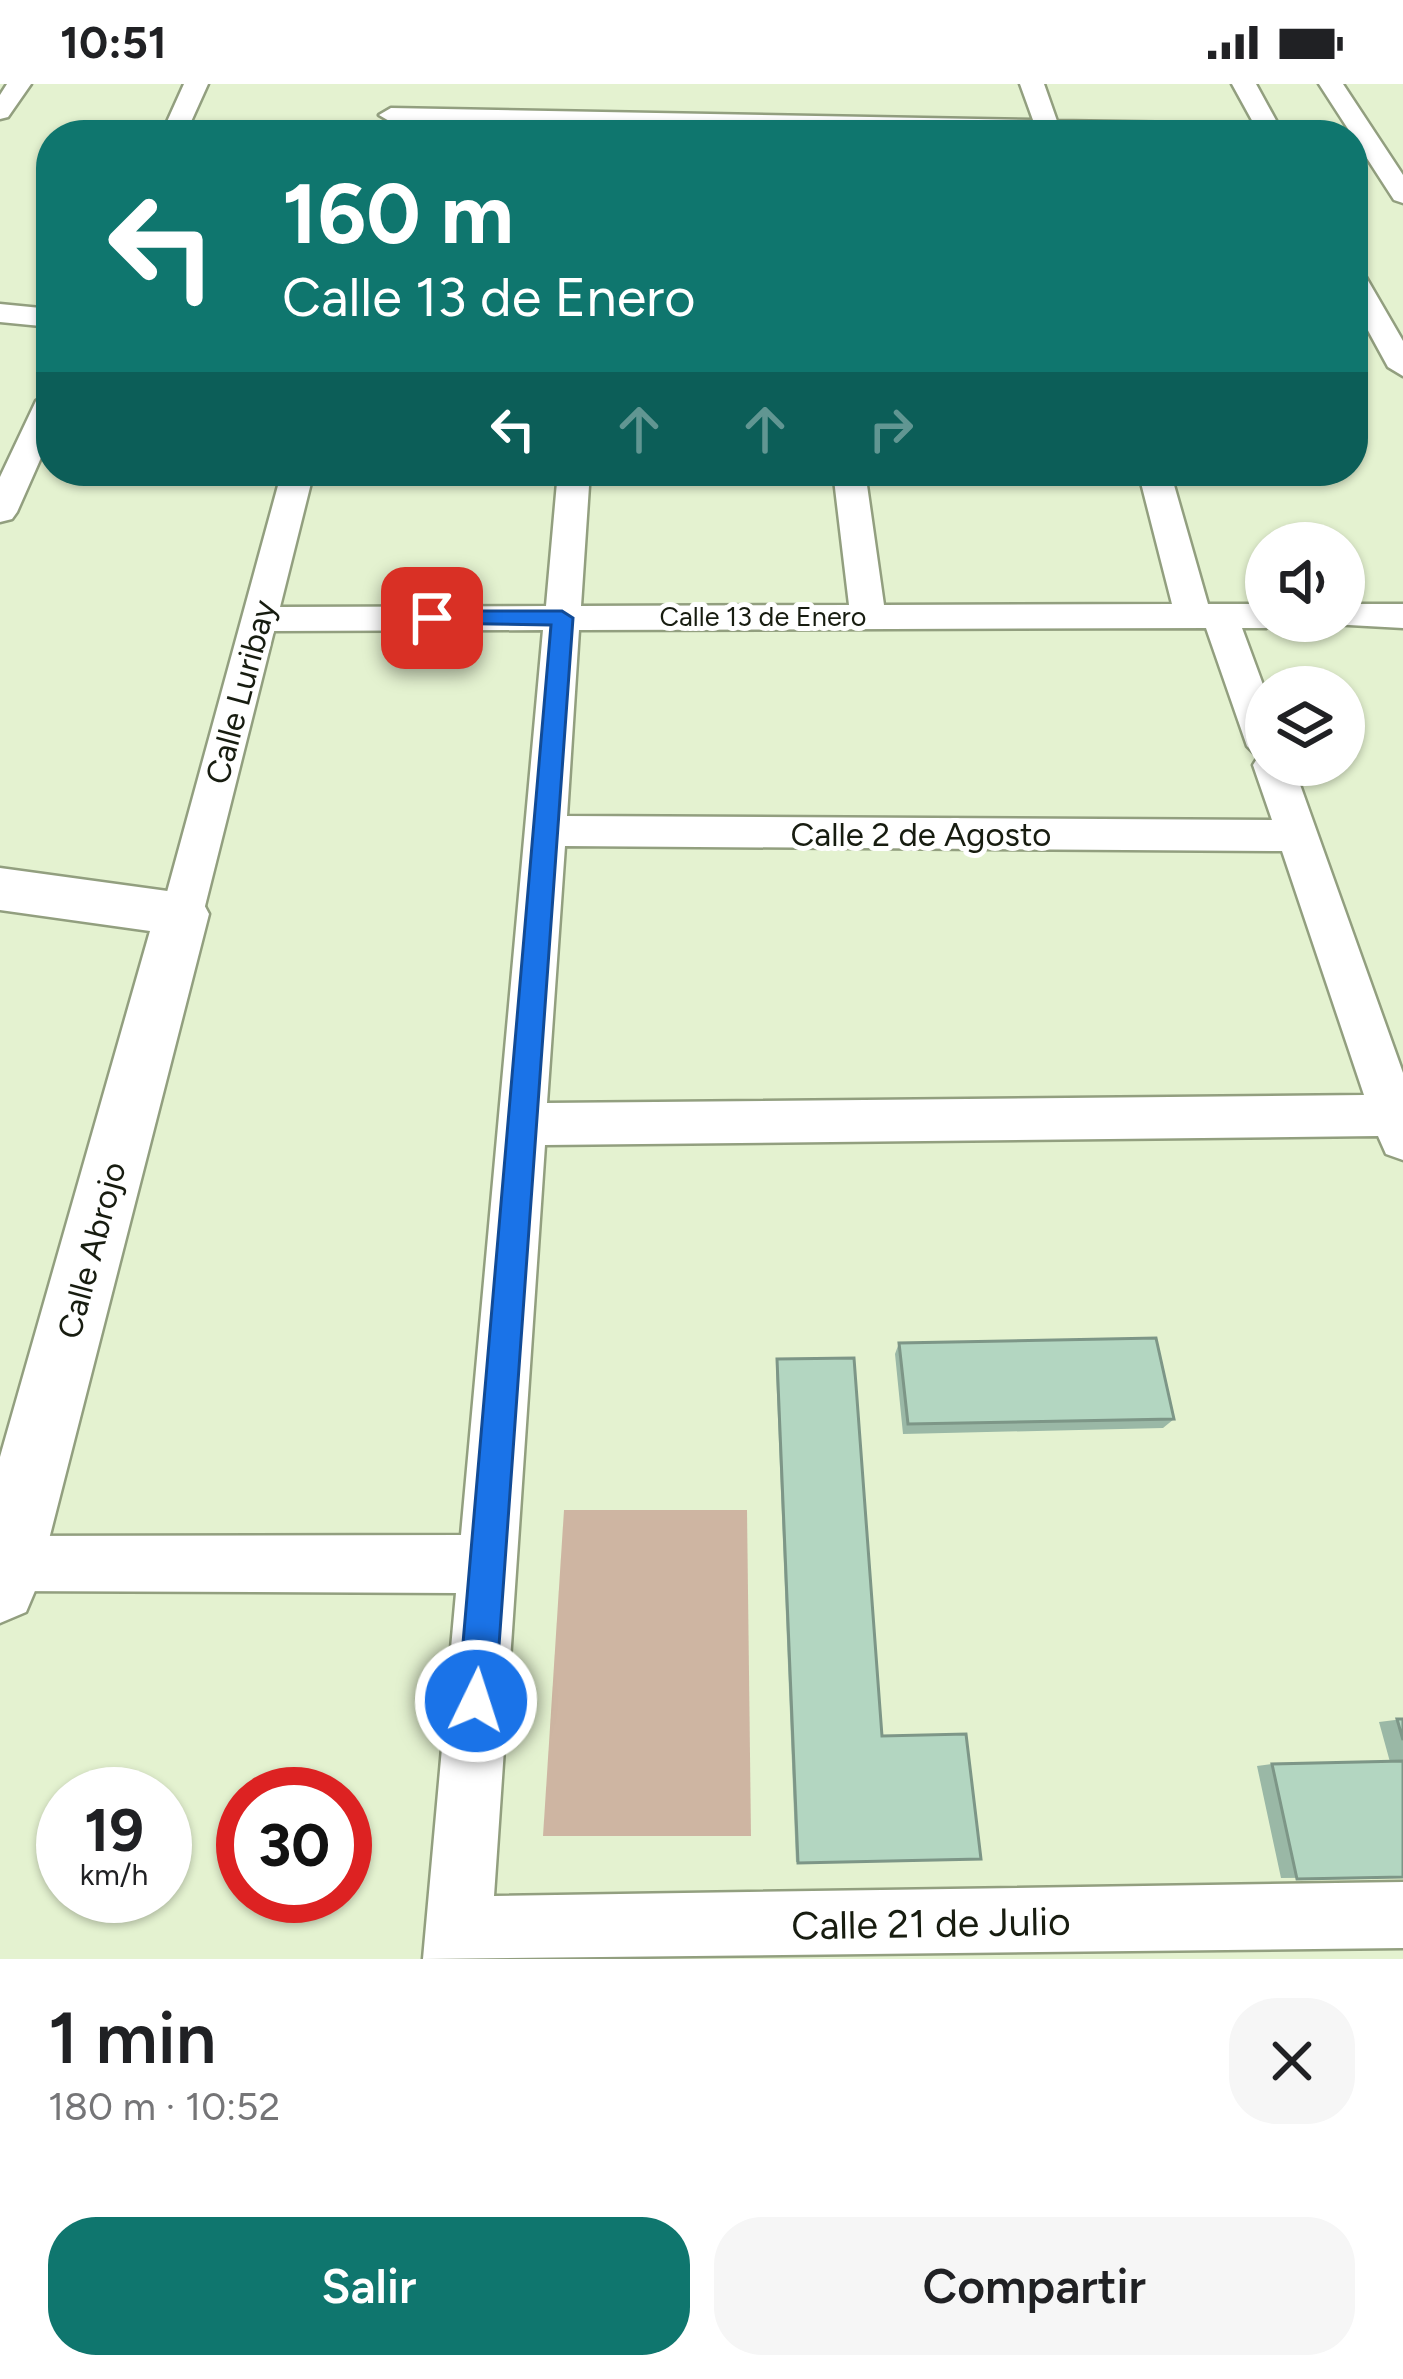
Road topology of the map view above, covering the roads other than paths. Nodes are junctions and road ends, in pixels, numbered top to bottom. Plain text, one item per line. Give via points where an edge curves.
1 (19, 84) edge
2 (196, 84) edge
3 (399, 84) edge
4 (1033, 84) edge
5 (1244, 84) edge
6 (1331, 84) edge
7 (0, 111) edge
8 (180, 120) edge
9 (390, 120) edge
10 (1045, 120) edge
11 (1263, 120) edge
12 (1354, 120) edge
13 (1368, 141) edge
14 (1403, 195) edge
15 (1368, 291) edge
16 (1403, 299) edge
17 (1368, 305) edge
18 (0, 313) edge
19 (36, 317) edge
20 (1368, 356) edge
21 (1400, 361) edge
22 (36, 434) edge
23 (294, 486) edge
24 (573, 486) edge
25 (851, 486) edge
26 (1159, 486) edge
27 (0, 512) edge
28 (1207, 616) junction
29 (1245, 616) edge
30 (1365, 616) edge
31 (1403, 616) edge
32 (868, 617) junction
33 (562, 618) junction
34 (259, 619) junction
35 (1245, 700) edge
36 (1280, 786) edge
37 (545, 831) junction
38 (1298, 836) junction
39 (0, 889) edge
40 (182, 914) junction
41 (522, 1124) junction
42 (1399, 1127) edge
43 (487, 1564) junction
44 (3, 1575) edge
45 (1403, 1915) edge
46 (959, 1941) edge
47 (458, 1945) edge

1 - 7 street
2 - 8 street
3 - 9 street
4 - 10 street
5 - 11 street
6 - 12 street
13 - 14 street
15 - 16 street
17 - 21 street
18 - 19 street
20 - 21 street
22 - 27 street
23 - 34 street, Calle Luribay
24 - 33 street
25 - 32 street
26 - 28 street
28 - 29 street, Calle 13 de Enero
28 - 32 street, Calle 13 de Enero
28 - 35 street
30 - 31 street
32 - 33 street, Calle 13 de Enero
33 - 34 street, Calle 13 de Enero
33 - 37 street
34 - 40 street, Calle Luribay
36 - 38 street
37 - 38 street, Calle 2 de Agosto
37 - 41 street
38 - 42 street
39 - 40 street
40 - 44 street, Calle Abrojo
41 - 42 street
41 - 43 street
43 - 44 street
43 - 47 street
45 - 46 street, Calle 21 de Julio
46 - 47 street, Calle 21 de Julio

